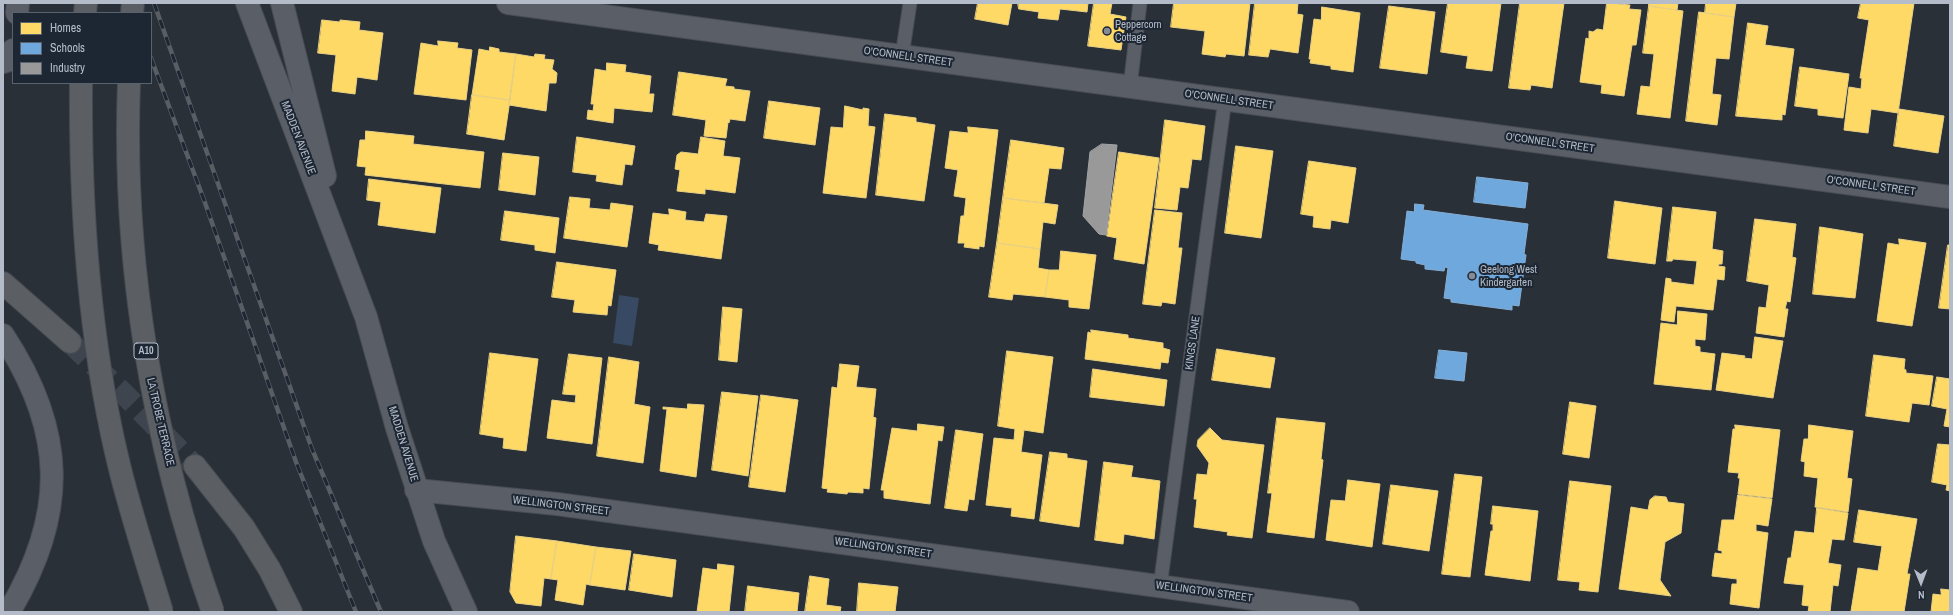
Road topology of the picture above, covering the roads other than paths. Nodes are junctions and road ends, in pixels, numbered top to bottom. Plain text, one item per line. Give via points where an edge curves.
1 (247, 3) edge
2 (282, 3) edge
3 (508, 3) edge
4 (910, 3) edge
5 (1140, 3) edge
6 (902, 56) junction
7 (81, 84) edge
8 (129, 84) edge
9 (1130, 86) junction
10 (1225, 99) junction
11 (1950, 197) edge
12 (350, 272) junction
13 (3, 283) edge
14 (3, 334) edge
15 (70, 342) tunnel mouth
16 (195, 466) tunnel mouth
17 (416, 490) junction
18 (1160, 586) junction
19 (9, 612) edge
20 (162, 612) edge
21 (213, 612) edge
22 (291, 612) edge
23 (466, 612) edge
24 (1348, 612) edge

1 - 12 street, MADDEN AVENUE
2 - 12 street, MADDEN AVENUE
3 - 6 street, O'CONNELL STREET
4 - 6 lane
5 - 9 lane
6 - 9 street, O'CONNELL STREET
7 - 20 highway, bridge via 83,194 91,304 121,472
8 - 21 highway, LA TROBE TERRACE / A10, bridge via 132,238 147,361 167,454 197,569
9 - 10 street, O'CONNELL STREET
10 - 11 street, O'CONNELL STREET
10 - 18 lane, KINGS LANE
12 - 17 street, MADDEN AVENUE via 366,317
13 - 15 highway
14 - 19 street via 36,396 48,436 52,471 45,535 29,576
16 - 22 highway via 244,528 270,570
17 - 18 street, WELLINGTON STREET via 557,504
17 - 23 street, MADDEN AVENUE via 434,541
18 - 24 street, WELLINGTON STREET

